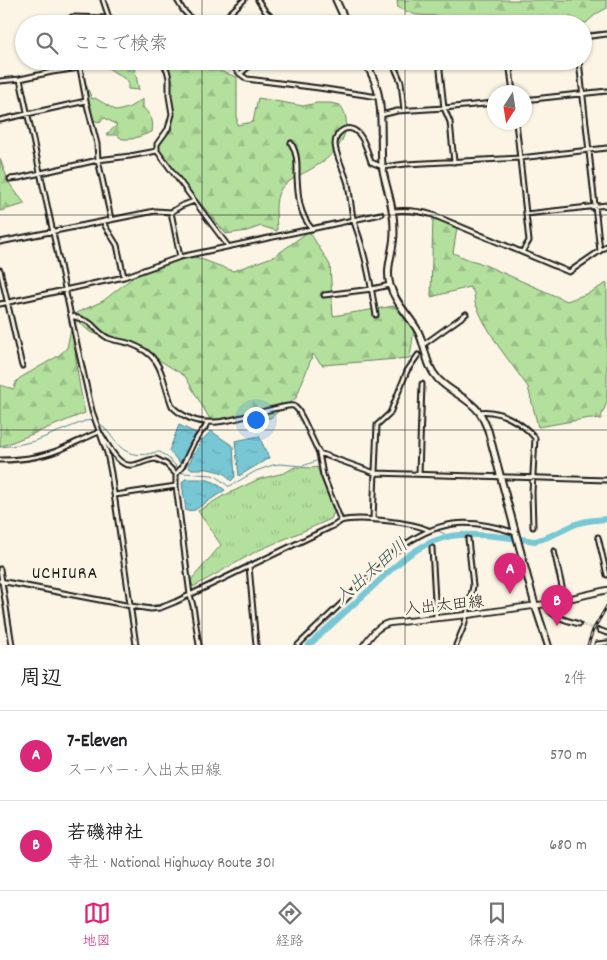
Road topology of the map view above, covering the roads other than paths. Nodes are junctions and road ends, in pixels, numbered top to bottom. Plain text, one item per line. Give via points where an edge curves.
1 (103, 0) edge
2 (177, 0) edge
3 (244, 0) edge
4 (258, 0) edge
5 (336, 0) edge
6 (108, 15) edge
7 (188, 15) edge
8 (228, 15) edge
9 (270, 15) edge
10 (343, 15) edge
11 (607, 34) edge
12 (592, 36) edge
13 (66, 70) edge
14 (80, 70) edge
15 (167, 70) edge
16 (236, 70) edge
17 (245, 70) edge
18 (370, 70) edge
19 (396, 70) edge
20 (440, 70) edge
21 (510, 70) edge
22 (580, 70) edge
23 (240, 74) junction
24 (20, 79) junction
25 (0, 81) edge
26 (512, 85) edge
27 (607, 91) edge
28 (583, 93) junction
29 (378, 97) junction
30 (532, 99) edge
31 (86, 101) junction
32 (487, 104) edge
33 (444, 108) junction
34 (404, 110) junction
35 (28, 114) junction
36 (381, 116) junction
37 (0, 120) edge
38 (517, 130) edge
39 (292, 143) dead end
40 (607, 148) edge
41 (589, 150) junction
42 (157, 151) junction
43 (520, 158) junction
44 (98, 160) junction
45 (454, 162) junction
46 (382, 167) junction
47 (40, 174) junction
48 (10, 179) dead end
49 (194, 200) junction
50 (607, 205) edge
51 (595, 206) junction
52 (392, 211) junction
53 (171, 212) junction
54 (381, 214) dead end
55 (526, 214) junction
56 (111, 219) junction
57 (354, 220) junction
58 (104, 221) junction
59 (312, 228) junction
60 (53, 232) junction
61 (0, 242) edge
62 (228, 246) junction
63 (607, 246) edge
64 (600, 251) junction
65 (522, 252) junction
66 (180, 257) junction
67 (0, 270) edge
68 (124, 276) junction
69 (390, 285) junction
70 (65, 289) junction
71 (372, 289) junction
72 (324, 295) dead end
73 (7, 302) junction
74 (0, 304) edge
75 (466, 314) dead end
76 (376, 315) dead end
77 (71, 316) junction
78 (423, 345) junction
79 (418, 355) dead end
80 (22, 366) dead end
81 (422, 384) dead end
82 (479, 412) junction
83 (207, 423) junction
84 (99, 432) junction
85 (319, 453) junction
86 (0, 460) edge
87 (375, 473) junction
88 (176, 474) junction
89 (419, 474) junction
90 (500, 477) junction
91 (534, 477) junction
92 (607, 480) edge
93 (176, 486) junction
94 (115, 495) junction
95 (340, 520) junction
96 (373, 520) junction
97 (533, 527) dead end
98 (428, 530) junction
99 (516, 533) junction
100 (598, 537) dead end
101 (468, 539) dead end
102 (432, 548) dead end
103 (554, 551) dead end
104 (250, 566) junction
105 (0, 569) edge
106 (607, 575) edge
107 (1, 580) edge
108 (607, 590) edge
109 (190, 596) junction
110 (565, 600) junction
111 (546, 604) junction
112 (535, 605) junction
113 (131, 606) junction
114 (467, 615) junction
115 (436, 617) junction
116 (579, 624) tunnel mouth
117 (599, 630) tunnel mouth
118 (607, 633) edge
119 (607, 643) edge
120 (12, 645) edge
121 (136, 645) edge
122 (199, 645) edge
123 (256, 645) edge
124 (298, 645) edge
125 (364, 645) edge
126 (456, 645) edge
127 (548, 645) edge
128 (597, 645) edge

1 - 6 street
2 - 7 street
3 - 8 street
4 - 9 street
5 - 10 highway
11 - 12 street
13 - 24 street
14 - 31 street
15 - 42 street via 172,114 168,129 157,144
16 - 23 street
17 - 23 street
18 - 29 highway
19 - 34 street via 401,82
20 - 33 street
21 - 26 street
22 - 28 street
23 - 29 street via 254,81
24 - 25 street
24 - 35 street
27 - 28 street
28 - 30 street
28 - 41 street
29 - 36 highway
31 - 35 street
31 - 44 street
32 - 33 street
33 - 34 street
33 - 45 street via 450,122
34 - 36 street
35 - 37 street
35 - 47 street
36 - 46 highway
38 - 43 street
39 - 59 street via 296,154 300,208
40 - 41 street
41 - 43 street
41 - 51 street
42 - 44 street
42 - 49 street
43 - 45 street
43 - 55 street
44 - 47 street
44 - 56 street
45 - 46 street
46 - 52 highway
46 - 57 street via 371,162 358,133 346,129 339,132 336,151 348,183
47 - 48 street
47 - 60 street
49 - 53 street
49 - 62 street
50 - 51 street
51 - 55 street
51 - 64 street
52 - 65 street via 424,212
52 - 69 highway via 394,240
53 - 56 street via 155,211
53 - 66 street
54 - 57 street
55 - 65 street via 529,241
56 - 58 street
57 - 59 street
57 - 71 street
58 - 60 street
58 - 68 street via 116,245
59 - 62 street
60 - 61 street
60 - 70 street
62 - 66 street
63 - 64 street
64 - 65 street via 569,272
66 - 68 street
67 - 73 street
68 - 70 street
69 - 71 street
69 - 78 highway
70 - 73 street
70 - 77 street
71 - 72 street
71 - 76 street
73 - 74 street
73 - 80 street
75 - 78 street
77 - 83 street via 90,323 108,338 132,344 152,357 160,368 175,410
77 - 84 street
78 - 82 highway via 428,364 438,380
79 - 87 street via 407,371 390,413 378,425
81 - 89 street
82 - 90 highway via 488,430
82 - 91 street via 492,412 509,418 535,438
83 - 85 street via 292,405 298,410
83 - 88 street
84 - 86 street via 38,457
84 - 88 street via 113,454 125,464 131,466 156,459
84 - 94 street
85 - 87 street
85 - 95 street via 323,475
87 - 89 street
87 - 96 street
88 - 93 street
89 - 90 street
90 - 91 street
90 - 99 highway
91 - 92 street
91 - 97 street
93 - 94 street
93 - 109 street
94 - 113 street
95 - 96 street
95 - 104 street via 336,525
96 - 98 street
98 - 99 street via 471,523
98 - 124 street via 396,551
99 - 112 highway
100 - 106 street
101 - 114 street via 472,586
102 - 115 street
103 - 110 street
104 - 109 street
104 - 123 street
105 - 107 street
107 - 113 street
107 - 120 street
108 - 110 main road, 入出太田線
109 - 113 street via 160,608
109 - 122 street
110 - 111 main road, 入出太田線
111 - 112 main road, 入出太田線
111 - 116 street via 557,617
112 - 114 main road, 入出太田線
112 - 127 highway
113 - 121 street
114 - 115 main road, 入出太田線
114 - 126 street
115 - 125 main road, 入出太田線 via 383,624
117 - 118 street
119 - 128 street

